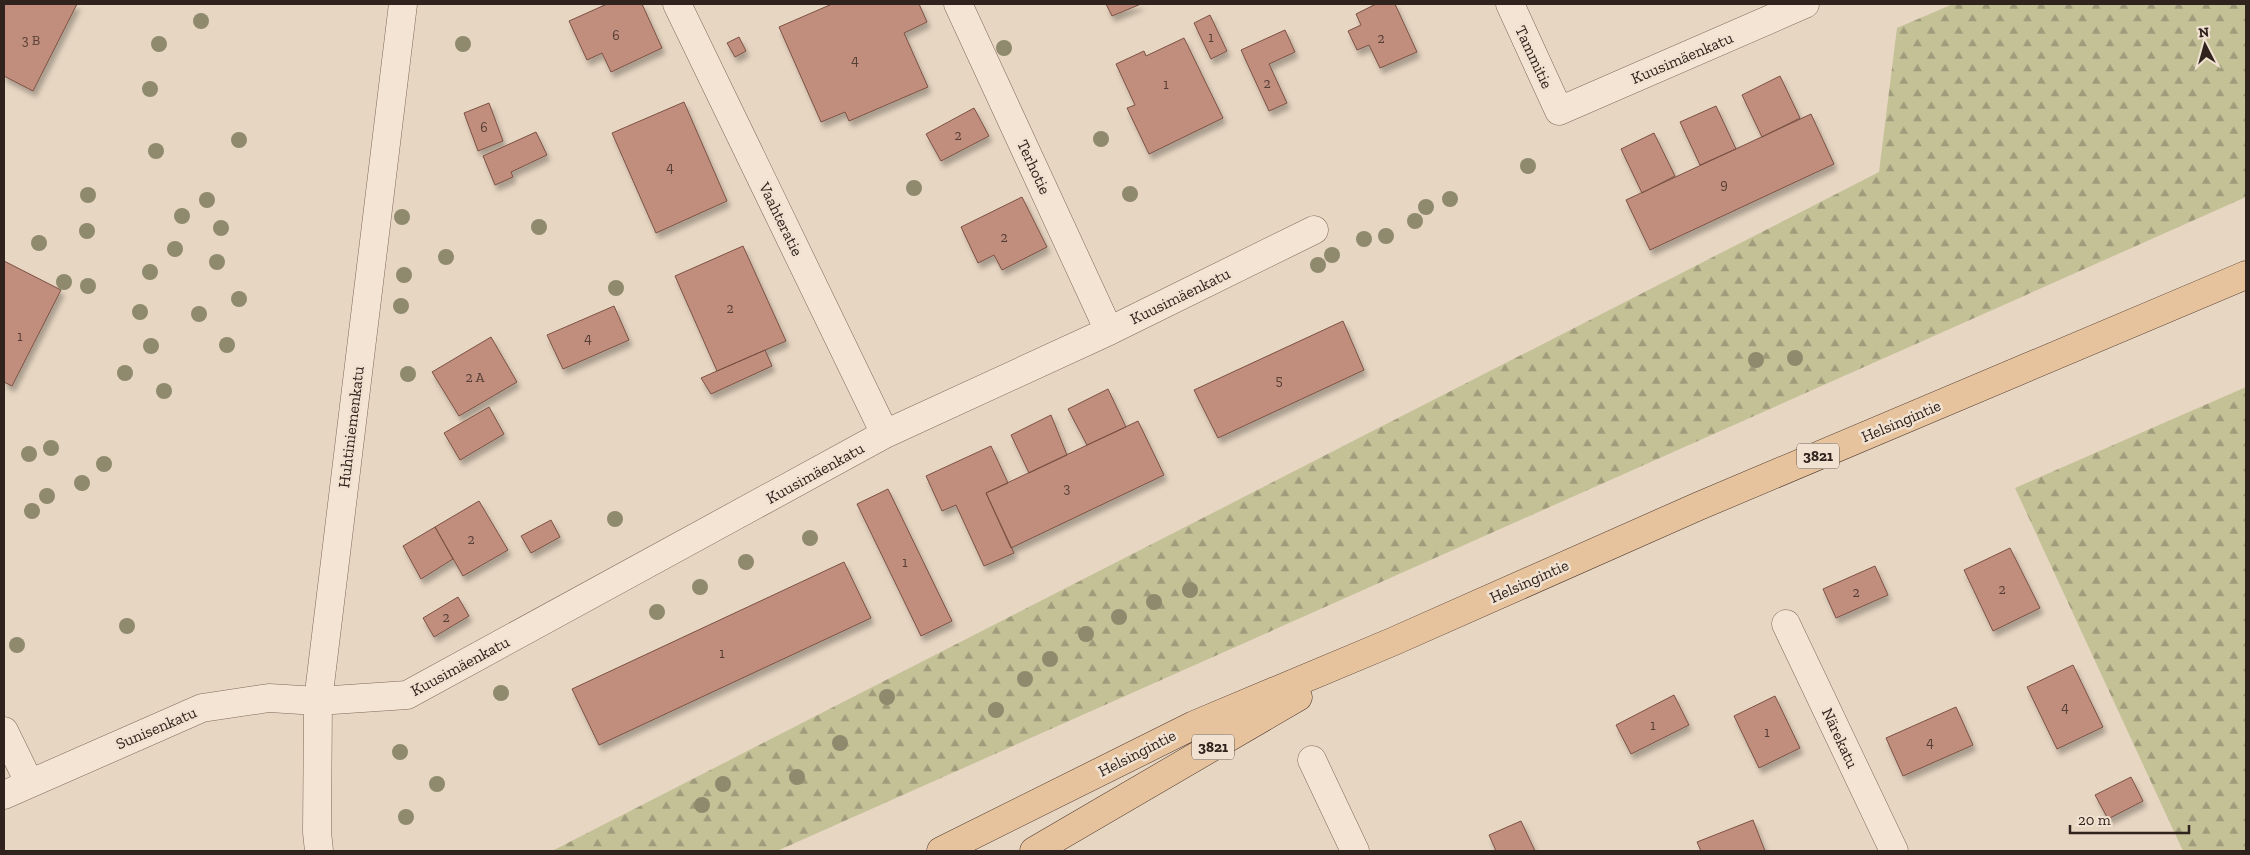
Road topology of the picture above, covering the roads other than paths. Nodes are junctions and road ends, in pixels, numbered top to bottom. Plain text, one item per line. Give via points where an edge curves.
1 (403, 4) edge
2 (677, 4) edge
3 (958, 4) edge
4 (1510, 4) edge
5 (1805, 4) edge
6 (1559, 111) joint
7 (1314, 230) dead end
8 (2246, 275) edge
9 (1109, 331) junction
10 (885, 434) junction
11 (1786, 624) dead end
12 (1392, 642) junction
13 (318, 701) junction
14 (4, 731) edge
15 (1312, 760) dead end
16 (29, 782) junction
17 (4, 795) edge
18 (319, 851) edge
19 (941, 851) edge
20 (1034, 851) edge
21 (1355, 851) edge
22 (1894, 851) edge

1 - 13 street, Huhtiniemenkatu
2 - 10 street, Vaahteratie
3 - 9 street, Terhotie
4 - 6 street, Tammitie
5 - 6 street, Kuusimäenkatu
7 - 9 street, Kuusimäenkatu
8 - 12 main road, Helsingintie / 3821 via 1699,506
9 - 10 street, Kuusimäenkatu
10 - 13 street, Kuusimäenkatu via 406,695
11 - 22 street, Närekatu
12 - 19 main road, Helsingintie / 3821 via 1194,725
12 - 20 main road, Helsingintie / 3821
13 - 16 street, Sunisenkatu via 269,698 202,708
13 - 18 street, Huhtiniemenkatu
14 - 16 street
15 - 21 street
16 - 17 street, Sunisenkatu

